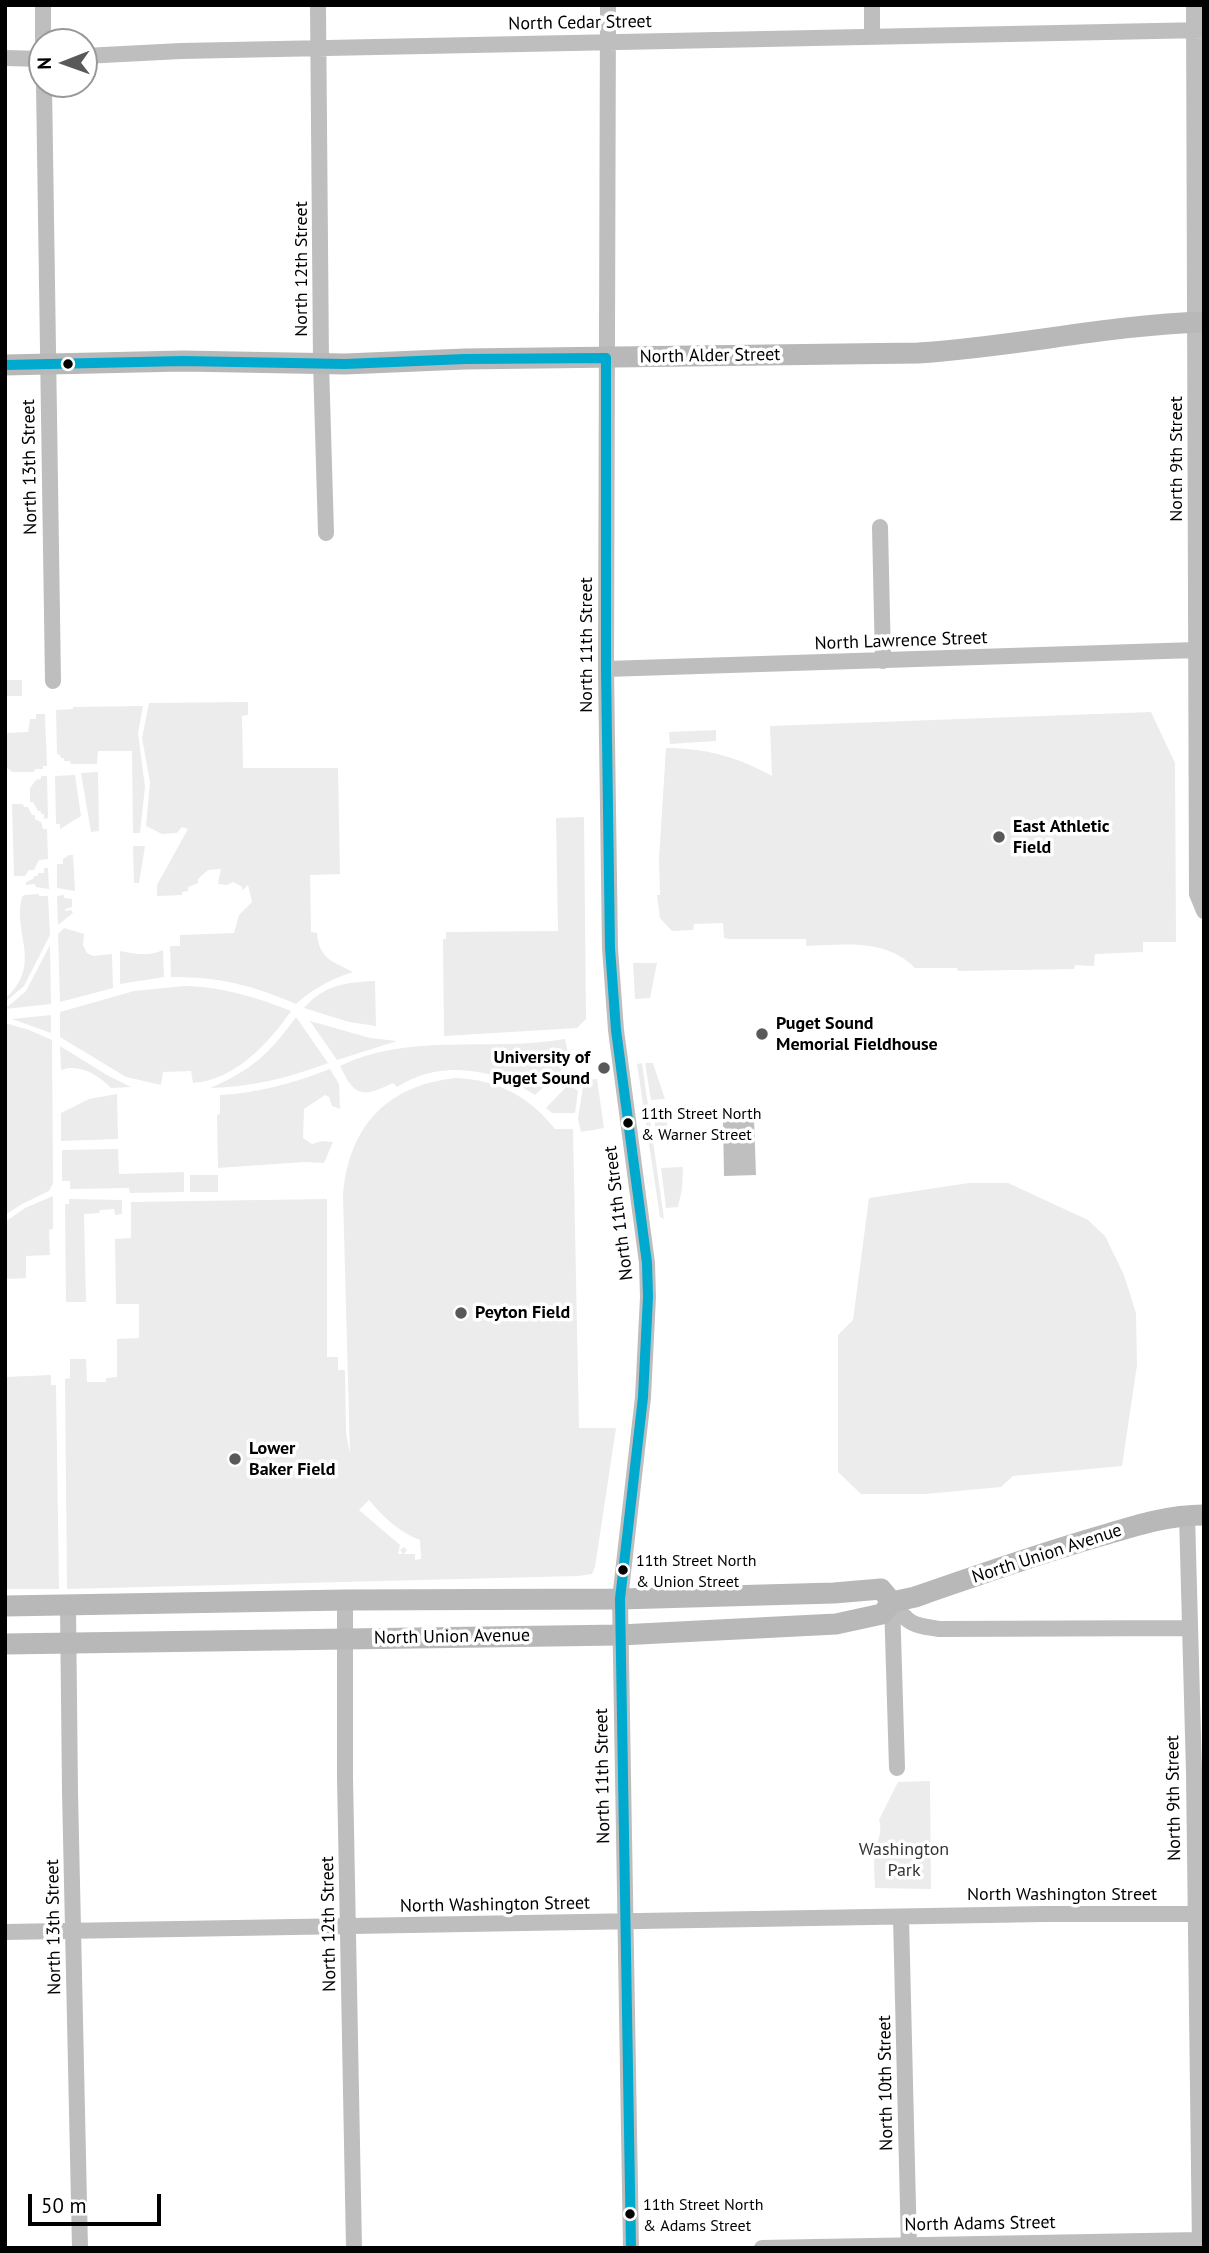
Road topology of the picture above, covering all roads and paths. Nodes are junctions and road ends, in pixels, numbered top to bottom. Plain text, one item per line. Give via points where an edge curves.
1 (43, 5) edge
2 (318, 5) edge
3 (608, 5) edge
4 (872, 5) edge
5 (1194, 5) edge
6 (43, 28) edge
7 (1199, 30) edge
8 (872, 37) junction
9 (608, 42) junction
10 (319, 48) junction
11 (98, 55) edge
12 (5, 58) edge
13 (28, 59) edge
14 (44, 98) edge
15 (1200, 322) edge
16 (606, 358) junction
17 (321, 363) junction
18 (48, 364) junction
19 (5, 365) edge
20 (880, 527) dead end
21 (326, 533) dead end
22 (1200, 620) edge
23 (1196, 650) junction
24 (883, 661) junction
25 (606, 669) junction
26 (53, 681) dead end
27 (1204, 911) edge
28 (1196, 1515) edge
29 (620, 1599) junction
30 (345, 1600) junction
31 (892, 1602) junction
32 (68, 1605) junction
33 (5, 1606) edge
34 (1189, 1628) junction
35 (620, 1635) junction
36 (346, 1639) junction
37 (69, 1642) junction
38 (5, 1644) edge
39 (897, 1768) dead end
40 (1199, 1811) edge
41 (1196, 1914) junction
42 (901, 1917) junction
43 (624, 1922) junction
44 (348, 1926) junction
45 (74, 1931) junction
46 (5, 1932) edge
47 (1202, 2108) edge
48 (1200, 2244) edge
49 (909, 2246) edge
50 (80, 2248) edge
51 (354, 2248) edge
52 (631, 2248) edge
53 (762, 2248) edge

1 - 6 street
2 - 10 street, North 12th Street
3 - 9 street, North 11th Street
4 - 8 street
5 - 7 street, North 9th Street
7 - 8 street, North Cedar Street
7 - 15 street, North 9th Street
8 - 9 street, North Cedar Street
9 - 10 street, North Cedar Street
9 - 16 street, North 11th Street
10 - 11 street, North Cedar Street
10 - 17 street, North 12th Street
12 - 13 street
14 - 18 street, North 13th Street
15 - 16 street, North Alder Street via 1113,328 957,350
15 - 22 street, North 9th Street
16 - 17 street, North Alder Street
16 - 25 street, North 11th Street
17 - 18 street, North Alder Street
17 - 21 street, North 12th Street
18 - 19 street, North Alder Street
18 - 26 street, North 13th Street
20 - 24 street
22 - 23 street, North 9th Street
23 - 24 street, North Lawrence Street
23 - 27 street, North 9th Street via 1197,894
24 - 25 street, North Lawrence Street
25 - 29 street, North 11th Street via 611,961 648,1297 643,1397
28 - 31 street, North Union Avenue via 1153,1521 1063,1546
28 - 34 street, North 9th Street
29 - 30 street, North Union Avenue
29 - 31 street, North Union Avenue via 881,1589
29 - 35 street, North 11th Street
30 - 32 street, North Union Avenue
30 - 36 street, North 12th Street
31 - 34 street, North Union Avenue via 906,1621 939,1629
31 - 35 street, North Union Avenue via 882,1614 836,1624
31 - 39 street
32 - 33 street, North Union Avenue
32 - 37 street, North 13th Street
34 - 40 street, North 9th Street
35 - 36 street, North Union Avenue
35 - 43 street, North 11th Street
36 - 37 street, North Union Avenue
36 - 44 street, North 12th Street
37 - 38 street, North Union Avenue
37 - 45 street, North 13th Street
40 - 41 street, North 9th Street
41 - 42 street, North Washington Street
41 - 47 street, North 9th Street
42 - 43 street, North Washington Street
42 - 49 street, North 10th Street
43 - 44 street, North Washington Street
43 - 52 street, North 11th Street
44 - 45 street, North Washington Street
44 - 51 street, North 12th Street
45 - 46 street, North Washington Street
45 - 50 street, North 13th Street
47 - 48 street, North 9th Street
48 - 49 street, North Adams Street
49 - 53 street, North Adams Street

